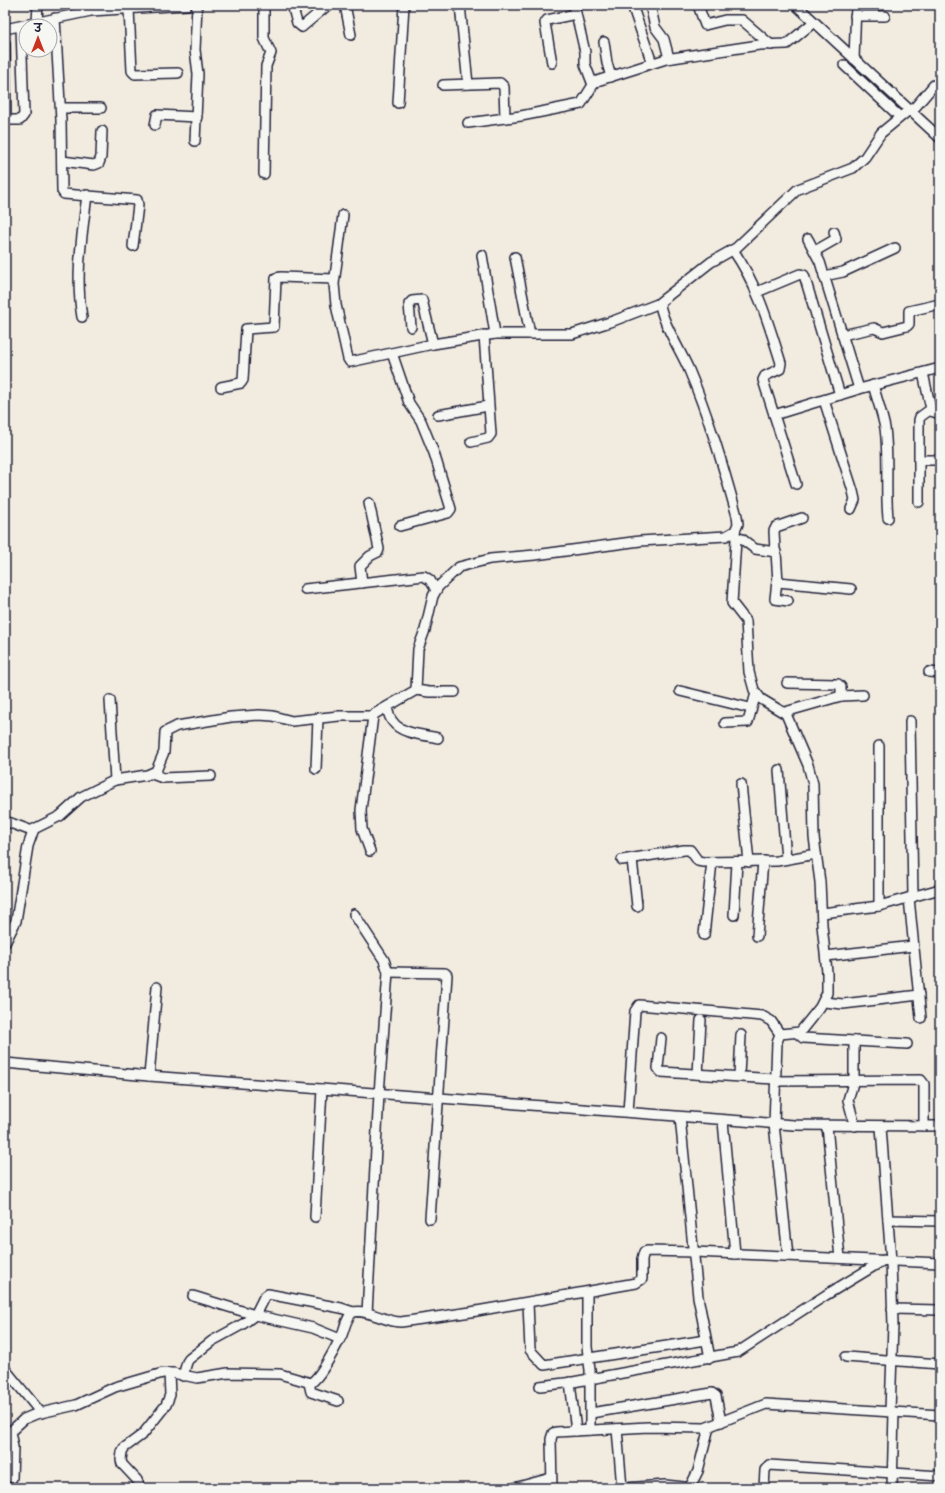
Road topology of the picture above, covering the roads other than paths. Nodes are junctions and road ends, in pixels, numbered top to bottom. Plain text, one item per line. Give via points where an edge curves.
1 (38, 5) edge
2 (187, 5) edge
3 (197, 5) edge
4 (264, 5) edge
5 (292, 5) edge
6 (328, 5) edge
7 (345, 5) edge
8 (404, 5) edge
9 (460, 5) edge
10 (632, 5) edge
11 (650, 5) edge
12 (698, 5) edge
13 (796, 5) edge
14 (856, 5) edge
15 (157, 6) edge
16 (111, 8) edge
17 (129, 9) junction
18 (575, 10) edge
19 (855, 16) junction
20 (885, 16) dead end
21 (37, 18) edge
22 (55, 18) edge
23 (810, 25) junction
24 (18, 27) edge
25 (5, 29) edge
26 (351, 35) dead end
27 (604, 42) dead end
28 (5, 43) edge
29 (771, 45) junction
30 (22, 58) edge
31 (58, 58) edge
32 (669, 58) junction
33 (854, 59) junction
34 (552, 63) dead end
35 (652, 63) junction
36 (844, 65) dead end
37 (178, 73) dead end
38 (612, 77) junction
39 (468, 84) junction
40 (593, 84) junction
41 (934, 84) dead end
42 (443, 85) dead end
43 (398, 103) dead end
44 (61, 108) junction
45 (101, 108) dead end
46 (910, 111) junction
47 (197, 117) junction
48 (900, 117) junction
49 (505, 118) junction
50 (468, 123) dead end
51 (155, 125) dead end
52 (102, 131) dead end
53 (940, 138) edge
54 (195, 141) dead end
55 (62, 161) junction
56 (264, 174) dead end
57 (86, 195) junction
58 (343, 215) dead end
59 (834, 232) dead end
60 (808, 239) dead end
61 (133, 246) dead end
62 (895, 248) dead end
63 (733, 250) junction
64 (815, 251) junction
65 (482, 255) dead end
66 (515, 257) dead end
67 (824, 276) junction
68 (334, 279) junction
69 (757, 292) junction
70 (660, 303) junction
71 (940, 304) edge
72 (82, 317) dead end
73 (411, 327) dead end
74 (495, 334) junction
75 (530, 334) junction
76 (484, 335) junction
77 (842, 335) junction
78 (433, 344) junction
79 (392, 353) junction
80 (940, 368) edge
81 (923, 373) junction
82 (873, 385) junction
83 (221, 387) dead end
84 (859, 389) junction
85 (840, 395) junction
86 (824, 400) junction
87 (488, 406) junction
88 (930, 411) junction
89 (774, 414) junction
90 (940, 414) edge
91 (438, 415) dead end
92 (471, 442) dead end
93 (919, 460) junction
94 (940, 460) edge
95 (796, 484) dead end
96 (919, 502) dead end
97 (369, 503) dead end
98 (851, 509) dead end
99 (802, 518) dead end
100 (888, 518) dead end
101 (400, 526) dead end
102 (735, 535) junction
103 (775, 551) junction
104 (777, 582) junction
105 (362, 584) junction
106 (305, 589) dead end
107 (851, 589) dead end
108 (436, 590) junction
109 (788, 601) dead end
110 (929, 672) dead end
111 (940, 673) edge
112 (787, 683) dead end
113 (416, 690) junction
114 (680, 691) dead end
115 (455, 692) dead end
116 (756, 692) junction
117 (863, 695) dead end
118 (841, 696) junction
119 (110, 700) dead end
120 (387, 707) junction
121 (750, 708) junction
122 (785, 712) junction
123 (373, 716) junction
124 (318, 718) junction
125 (910, 721) dead end
126 (725, 723) dead end
127 (438, 738) dead end
128 (879, 746) dead end
129 (316, 769) dead end
130 (779, 770) dead end
131 (152, 774) junction
132 (210, 776) dead end
133 (115, 780) junction
134 (741, 784) dead end
135 (5, 820) edge
136 (32, 831) junction
137 (370, 850) dead end
138 (816, 854) junction
139 (786, 859) junction
140 (763, 861) junction
141 (712, 862) junction
142 (738, 862) junction
143 (749, 862) junction
144 (940, 889) edge
145 (911, 898) junction
146 (637, 906) dead end
147 (879, 906) junction
148 (822, 913) junction
149 (354, 914) dead end
150 (734, 915) dead end
151 (704, 935) dead end
152 (757, 936) dead end
153 (5, 943) edge
154 (913, 946) junction
155 (826, 956) junction
156 (388, 972) junction
157 (157, 987) dead end
158 (919, 996) junction
159 (824, 1002) junction
160 (921, 1018) dead end
161 (701, 1020) dead end
162 (797, 1033) junction
163 (780, 1034) junction
164 (741, 1035) dead end
165 (661, 1038) dead end
166 (854, 1043) junction
167 (907, 1044) dead end
168 (5, 1063) edge
169 (698, 1074) junction
170 (149, 1076) junction
171 (739, 1076) junction
172 (775, 1080) junction
173 (854, 1080) junction
174 (322, 1089) junction
175 (379, 1094) junction
176 (437, 1098) junction
177 (628, 1112) junction
178 (680, 1117) junction
179 (723, 1120) junction
180 (774, 1124) junction
181 (827, 1126) junction
182 (855, 1126) junction
183 (924, 1126) junction
184 (940, 1126) edge
185 (881, 1127) junction
186 (315, 1217) dead end
187 (430, 1219) dead end
188 (888, 1220) junction
189 (940, 1221) edge
190 (694, 1252) junction
191 (735, 1254) junction
192 (788, 1256) junction
193 (840, 1258) junction
194 (888, 1260) junction
195 (940, 1263) edge
196 (587, 1293) junction
197 (193, 1296) dead end
198 (528, 1303) junction
199 (892, 1308) junction
200 (940, 1310) edge
201 (353, 1312) junction
202 (367, 1313) junction
203 (255, 1315) junction
204 (340, 1338) junction
205 (706, 1340) junction
206 (846, 1357) dead end
207 (710, 1358) junction
208 (589, 1359) junction
209 (892, 1361) junction
210 (940, 1364) edge
211 (5, 1369) edge
212 (169, 1373) junction
213 (183, 1376) junction
214 (590, 1379) junction
215 (570, 1382) junction
216 (309, 1383) junction
217 (540, 1386) dead end
218 (338, 1402) dead end
219 (892, 1412) junction
220 (41, 1413) junction
221 (590, 1413) junction
222 (940, 1415) edge
223 (721, 1422) junction
224 (710, 1427) junction
225 (617, 1429) junction
226 (590, 1430) junction
227 (576, 1431) junction
228 (7, 1435) edge
229 (892, 1473) junction
230 (940, 1476) edge
231 (12, 1478) dead end
232 (551, 1478) junction
233 (649, 1487) edge
234 (140, 1488) edge
235 (514, 1488) edge
236 (552, 1488) edge
237 (623, 1488) edge
238 (692, 1488) edge
239 (764, 1488) edge
240 (892, 1488) edge

1 - 21 street
2 - 15 street
3 - 47 street via 194,44 198,74
4 - 56 street via 264,38 271,52 266,66
5 - 6 street via 297,23 302,27
7 - 26 street
8 - 43 street
9 - 39 street
10 - 35 street
11 - 32 street
12 - 29 street via 705,25 725,20 742,20
13 - 23 street
14 - 19 street
15 - 17 street
16 - 17 street
16 - 22 street
17 - 37 street via 132,71 136,74
18 - 34 street via 545,21
18 - 40 street via 586,64
19 - 20 street
19 - 33 street
23 - 29 street via 787,44
23 - 33 street
24 - 25 street
27 - 38 street
28 - 30 street via 6,117 10,120 20,120 24,115
29 - 32 street
31 - 44 street
32 - 35 street
33 - 46 street
35 - 38 street
36 - 48 street
38 - 40 street
39 - 42 street
39 - 49 street via 503,85
40 - 49 street via 582,104
41 - 46 street
44 - 45 street
44 - 55 street
46 - 48 street
46 - 53 street
47 - 51 street via 157,115
47 - 54 street
48 - 63 street via 881,133 854,168 798,189
49 - 50 street
52 - 55 street via 99,163 94,165
55 - 57 street via 63,193
57 - 61 street via 137,200
57 - 72 street via 79,268
58 - 68 street
59 - 64 street via 836,239
60 - 64 street
62 - 67 street via 843,272
63 - 69 street via 748,272
63 - 70 street via 710,262
64 - 67 street
65 - 74 street
66 - 75 street
67 - 77 street
68 - 79 street via 336,305 348,361
68 - 83 street via 276,278 274,327 246,329 244,380
69 - 85 street via 800,274 804,275
69 - 89 street via 781,366 763,380
70 - 75 street via 572,334
70 - 102 street via 689,370 716,443 737,516
71 - 77 street via 909,311 908,326 883,332 874,328
73 - 78 street via 409,304 422,300
74 - 75 street
74 - 76 street
76 - 78 street
76 - 87 street
77 - 84 street
78 - 79 street
79 - 101 street via 409,403 421,421 434,453 451,508 448,513
80 - 81 street
81 - 82 street
81 - 88 street
82 - 84 street
82 - 100 street via 884,427
84 - 85 street
85 - 86 street
86 - 89 street
86 - 98 street via 853,491 855,500
87 - 91 street
87 - 92 street via 490,436
88 - 90 street
88 - 93 street via 919,420
89 - 95 street
93 - 94 street
93 - 96 street
97 - 105 street via 379,549 360,566
99 - 103 street via 776,527
102 - 103 street via 755,549
102 - 108 street via 640,540 479,560 459,567
102 - 116 street via 732,603 746,621 749,672
103 - 104 street
104 - 107 street
104 - 109 street via 775,599
105 - 106 street
105 - 108 street via 424,576
108 - 113 street via 418,649
110 - 111 street
112 - 118 street via 838,684
113 - 115 street
113 - 120 street
114 - 121 street
116 - 121 street
116 - 122 street via 766,702
117 - 118 street
118 - 122 street
119 - 133 street
120 - 123 street
120 - 127 street via 396,726
121 - 126 street via 747,723
122 - 138 street via 812,778
123 - 124 street
123 - 137 street via 361,810 362,829
124 - 129 street
124 - 131 street via 292,721 260,715 190,722 177,726 166,732 161,760 158,769
125 - 145 street
128 - 147 street
130 - 139 street
131 - 132 street via 163,778
131 - 133 street
133 - 136 street via 81,797 60,816
134 - 143 street
135 - 136 street
136 - 153 street via 16,921
138 - 139 street
138 - 148 street
139 - 140 street
140 - 143 street
140 - 152 street
141 - 142 street
141 - 146 street via 698,861 688,850 627,859
141 - 151 street
142 - 143 street
142 - 150 street
144 - 145 street
145 - 147 street
145 - 154 street
147 - 148 street
148 - 155 street
149 - 156 street via 384,960
154 - 155 street
154 - 158 street
155 - 159 street via 828,979
156 - 175 street
156 - 176 street via 447,975
157 - 170 street
158 - 159 street via 843,1004
158 - 160 street
159 - 162 street
161 - 169 street
162 - 163 street
162 - 166 street via 803,1038
163 - 172 street via 777,1042
163 - 177 street via 771,1021 762,1016 639,1005 635,1011
164 - 171 street
165 - 169 street via 658,1068 661,1072
166 - 167 street
166 - 173 street
168 - 170 street
169 - 171 street
170 - 174 street
171 - 172 street
172 - 173 street
172 - 180 street
173 - 182 street via 848,1100
173 - 183 street via 923,1082
174 - 175 street
174 - 186 street
175 - 176 street
175 - 202 street
176 - 177 street
176 - 187 street
177 - 178 street
178 - 179 street
178 - 190 street
179 - 180 street
179 - 191 street
180 - 181 street
180 - 192 street
181 - 182 street
181 - 193 street
182 - 185 street
183 - 184 street
183 - 185 street
185 - 188 street
188 - 189 street
188 - 194 street
190 - 191 street
190 - 196 street via 646,1251 642,1259 642,1281
190 - 205 street via 698,1297
191 - 192 street
192 - 193 street
193 - 194 street
194 - 195 street
194 - 199 street
194 - 207 street via 826,1295 744,1349 734,1354
196 - 198 street
196 - 208 street
197 - 203 street
198 - 202 street via 401,1322 390,1322
198 - 208 street via 530,1350 542,1365
199 - 200 street
199 - 209 street
201 - 202 street
201 - 203 street via 270,1294 264,1297
201 - 204 street
203 - 204 street via 313,1328
203 - 213 street via 190,1359 185,1365
204 - 216 street via 315,1379
205 - 207 street
205 - 208 street
206 - 209 street
207 - 214 street
208 - 214 street
209 - 210 street
209 - 219 street
211 - 220 street
212 - 213 street
212 - 220 street via 115,1387 69,1407
212 - 234 street via 170,1395 166,1405 143,1434 122,1452 122,1464 137,1480
213 - 216 street via 198,1378 228,1373 280,1374
214 - 215 street
214 - 221 street
215 - 217 street
215 - 227 street
216 - 218 street via 311,1392
219 - 222 street
219 - 223 street via 766,1404
219 - 229 street
220 - 228 street via 24,1419
221 - 223 street via 712,1393 716,1396
221 - 226 street
223 - 224 street
224 - 225 street
224 - 238 street
225 - 226 street
225 - 237 street
226 - 227 street
227 - 232 street via 553,1433
228 - 231 street via 13,1447
229 - 230 street
229 - 239 street via 769,1465 764,1470
229 - 240 street
232 - 235 street
232 - 236 street
233 - 237 street
233 - 238 street via 673,1484

